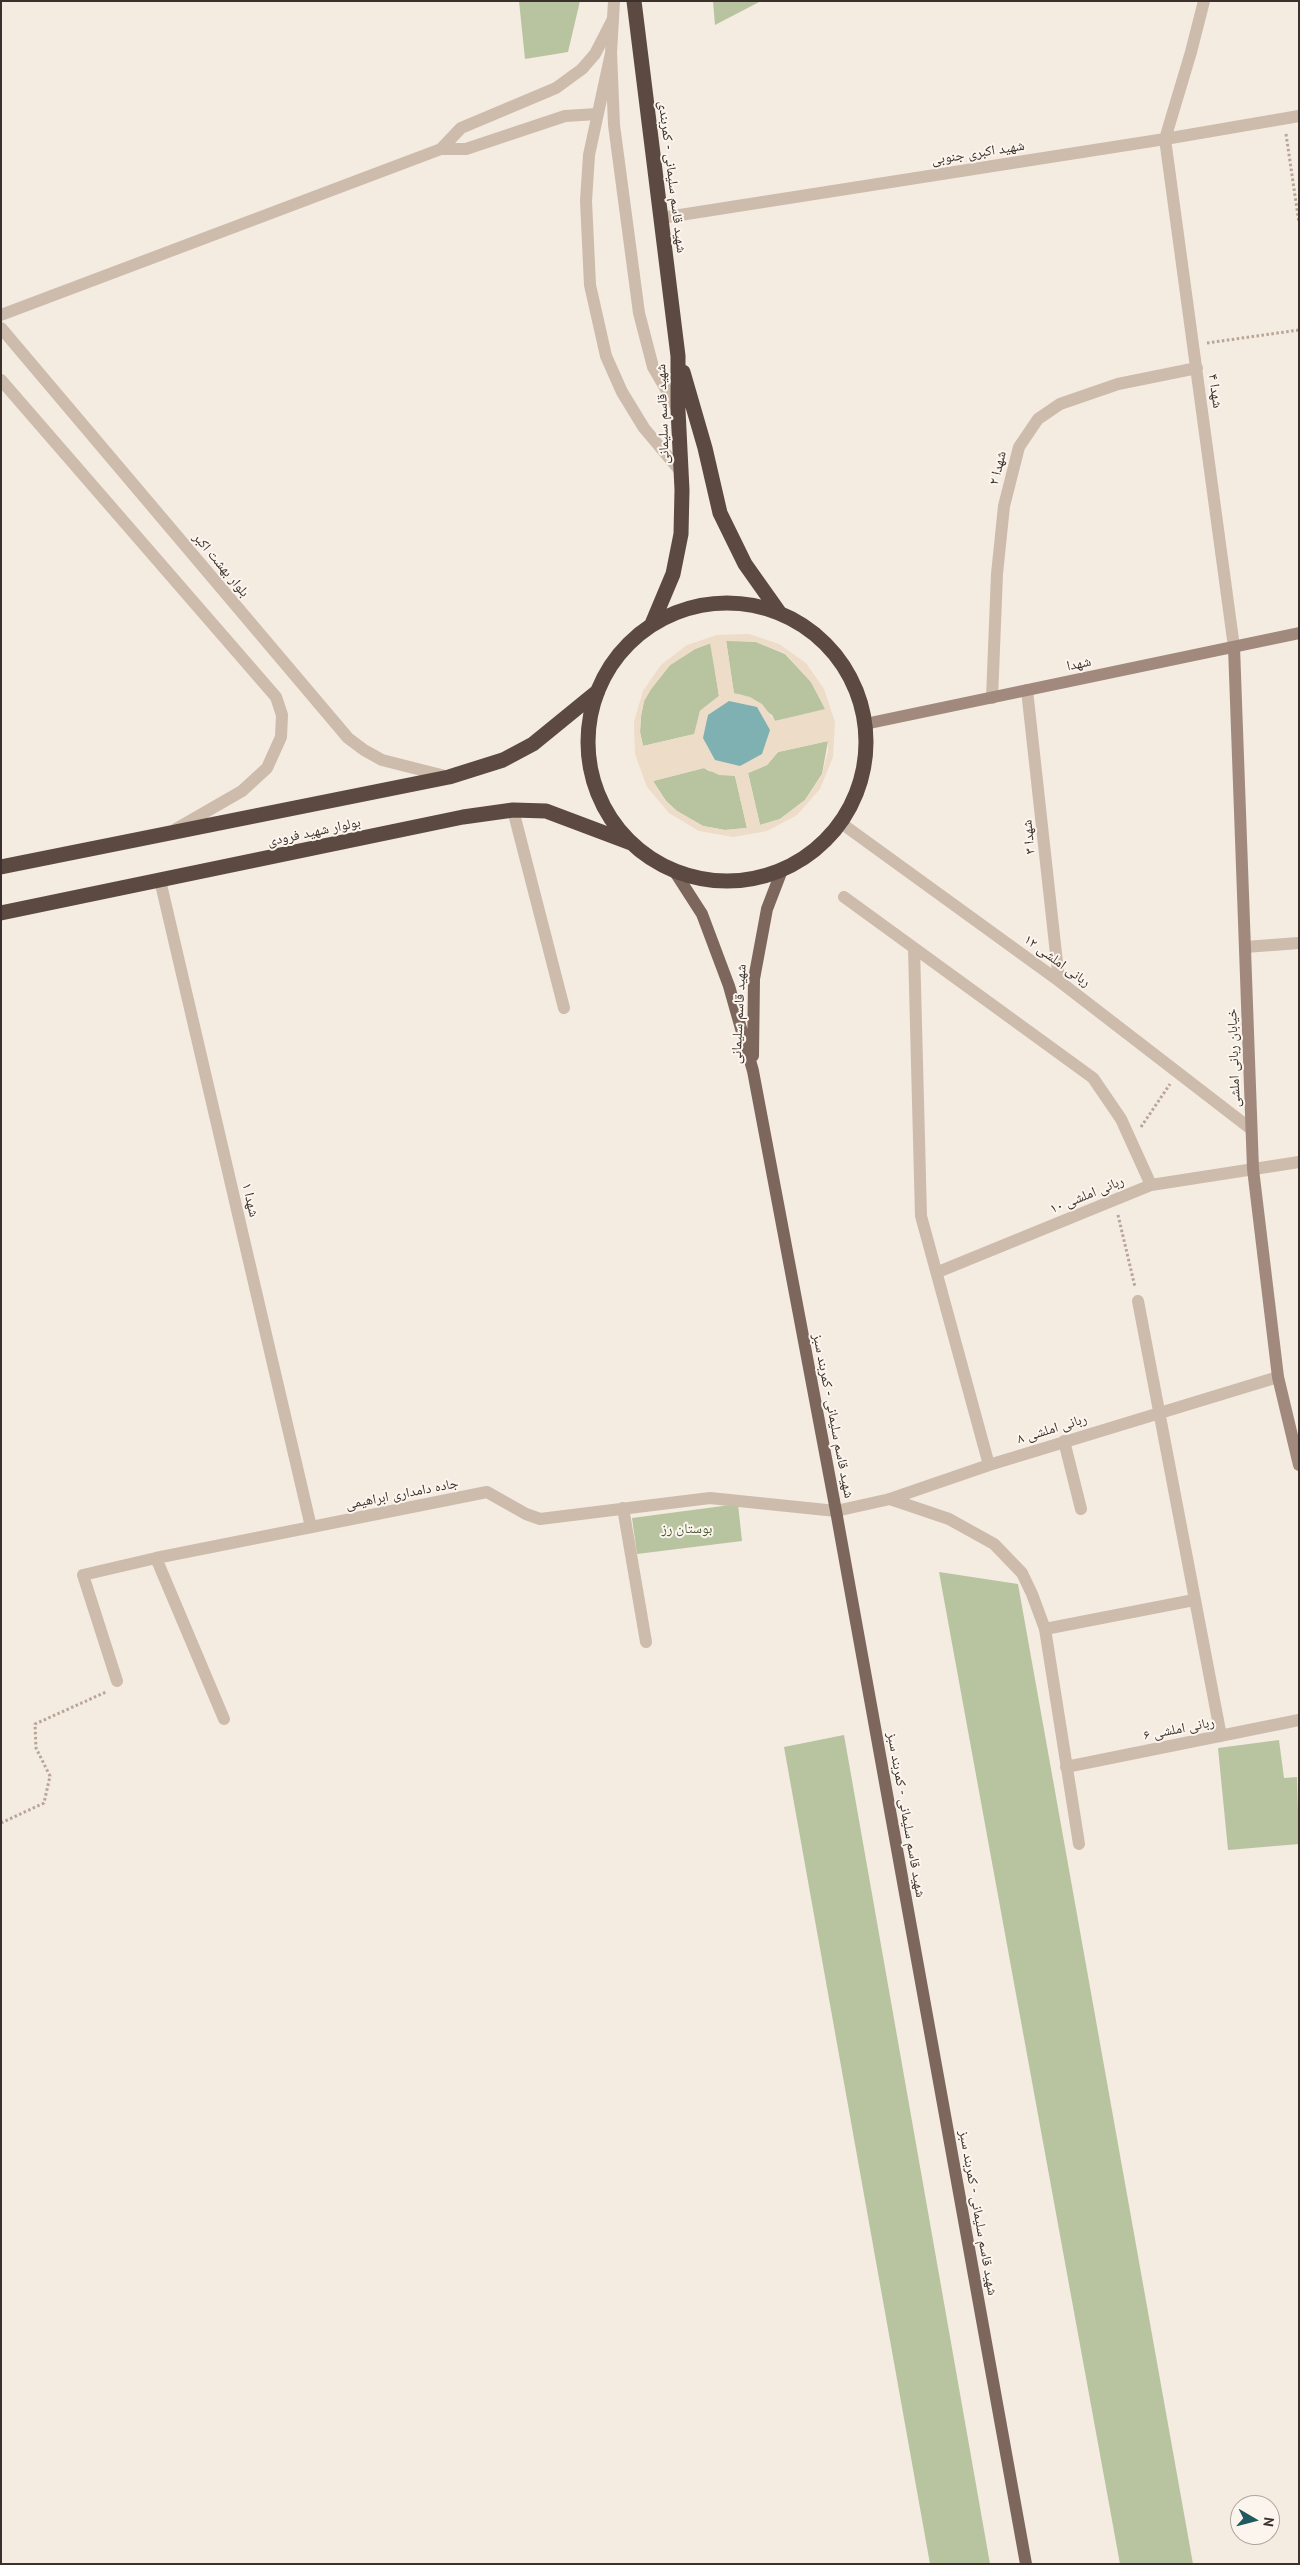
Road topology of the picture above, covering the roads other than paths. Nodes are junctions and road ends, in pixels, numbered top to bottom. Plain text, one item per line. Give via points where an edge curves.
1 (614, 1) edge
2 (634, 1) edge
3 (1204, 1) edge
4 (612, 19) junction
5 (611, 53) junction
6 (597, 114) junction
7 (1299, 116) edge
8 (1165, 139) junction
9 (441, 149) junction
10 (661, 218) junction
11 (1, 315) edge
12 (1, 328) edge
13 (678, 356) junction
14 (1197, 368) junction
15 (1, 380) edge
16 (678, 410) junction
17 (681, 472) junction
18 (779, 612) junction
19 (652, 624) junction
20 (1299, 633) edge
21 (1234, 647) junction
22 (1027, 690) junction
23 (598, 691) junction
24 (992, 698) junction
25 (865, 724) junction
26 (449, 777) junction
27 (513, 810) junction
28 (841, 823) junction
29 (172, 832) junction
30 (631, 843) junction
31 (1, 867) edge
32 (782, 870) junction
33 (675, 872) junction
34 (160, 880) junction
35 (844, 897) dead end
36 (1, 913) edge
37 (1299, 943) edge
38 (1245, 947) junction
39 (914, 948) junction
40 (1060, 981) junction
41 (564, 1008) dead end
42 (753, 1071) junction
43 (1251, 1129) junction
44 (1299, 1162) edge
45 (1253, 1169) junction
46 (1151, 1185) junction
47 (938, 1272) junction
48 (1138, 1301) road end
49 (1278, 1377) junction
50 (1159, 1412) junction
51 (1064, 1442) junction
52 (989, 1465) junction
53 (1299, 1465) edge
54 (890, 1499) junction
55 (623, 1508) junction
56 (1081, 1509) dead end
57 (836, 1510) junction
58 (312, 1527) junction
59 (156, 1558) junction
60 (1194, 1600) junction
61 (1045, 1630) junction
62 (646, 1642) dead end
63 (117, 1681) road end
64 (224, 1719) dead end
65 (1299, 1720) edge
66 (1221, 1736) junction
67 (1066, 1766) junction
68 (1078, 1844) dead end
69 (1026, 2564) edge

1 - 4 street
2 - 10 highway, شهید قاسم سلیمانی - کمربندی
3 - 8 street
4 - 5 street
4 - 9 street via 595,54 582,69 556,88 461,128
5 - 6 street
5 - 16 street via 614,125 639,313 653,367
6 - 9 street via 565,116 466,149
6 - 17 street via 588,155 586,201 590,285 597,322 606,356 622,392 644,428
7 - 8 street, شهید اکبری جنوبی
8 - 10 street, شهید اکبری جنوبی
8 - 14 street, شهدا ۴
9 - 11 street
10 - 13 highway, شهید قاسم سلیمانی - کمربندی
12 - 26 street, بلوار بهشت اکبر via 348,738 382,760
13 - 16 highway, شهید قاسم سلیمانی
13 - 18 highway, شهید قاسم سلیمانی via 720,513 745,564
14 - 21 street, شهدا ۴
14 - 24 street, شهدا ۲ via 1118,384 1060,404 1038,419 1019,447 1004,506
15 - 29 street via 276,697 282,715 282,737 267,768 242,791
16 - 17 highway, شهید قاسم سلیمانی
17 - 19 highway, شهید قاسم سلیمانی via 680,534 672,574
18 - 19 highway via 747,603 714,603 682,610
18 - 25 highway via 811,630 838,656 856,688
19 - 23 highway via 620,653
20 - 21 street, شهدا
21 - 22 street, شهدا
21 - 38 street, خیابان ربانی املشی
22 - 24 street, شهدا
22 - 40 street, شهدا ۳
23 - 26 highway, بولوار شهید فرودی via 534,744 503,760
23 - 30 highway via 588,731 591,772 606,810
24 - 25 street, شهدا
25 - 28 highway via 866,759 857,792
26 - 29 highway, بولوار شهید فرودی
27 - 30 highway, بولوار شهید فرودی via 546,811
27 - 34 highway, بولوار شهید فرودی via 463,817
27 - 41 street
28 - 32 highway via 815,851
28 - 40 street, ربانی املشی ۱۲
29 - 31 highway, بولوار شهید فرودی
30 - 33 highway
32 - 33 highway via 747,880 711,881
32 - 42 main road, شهید قاسم سلیمانی via 767,909 754,979
33 - 42 main road, شهید قاسم سلیمانی via 702,914 729,986
34 - 36 highway, بولوار شهید فرودی
34 - 58 street, شهدا ۱
35 - 39 street
37 - 38 street
38 - 43 street, خیابان ربانی املشی
39 - 46 street via 1093,1078 1121,1119
39 - 47 street via 921,1216
40 - 43 street, ربانی املشی ۱۲
42 - 57 main road, شهید قاسم سلیمانی - کمربند سبز
43 - 45 street, خیابان ربانی املشی
44 - 45 street, ربانی املشی ۱۰
45 - 46 street, ربانی املشی ۱۰
45 - 49 street, خیابان ربانی املشی
46 - 47 street, ربانی املشی ۱۰
47 - 52 street
48 - 50 street
49 - 50 street, ربانی املشی ۸
49 - 53 street, خیابان ربانی املشی
50 - 51 street, ربانی املشی ۸
50 - 60 street
51 - 52 street, ربانی املشی ۸
51 - 56 street
52 - 54 street, ربانی املشی ۸
54 - 57 street, ربانی املشی ۸
54 - 61 street via 949,1519 994,1544 1022,1573
55 - 57 street, جاده دامداری ابراهیمی via 710,1498
55 - 58 street, جاده دامداری ابراهیمی via 540,1519 487,1492
55 - 62 street
57 - 69 main road, شهید قاسم سلیمانی - کمربند سبز
58 - 59 street, جاده دامداری ابراهیمی
59 - 63 street, جاده دامداری ابراهیمی via 83,1574
59 - 64 street
60 - 61 street
60 - 66 street
61 - 67 street
65 - 66 street, ربانی املشی ۶
66 - 67 street, ربانی املشی ۶
67 - 68 street

